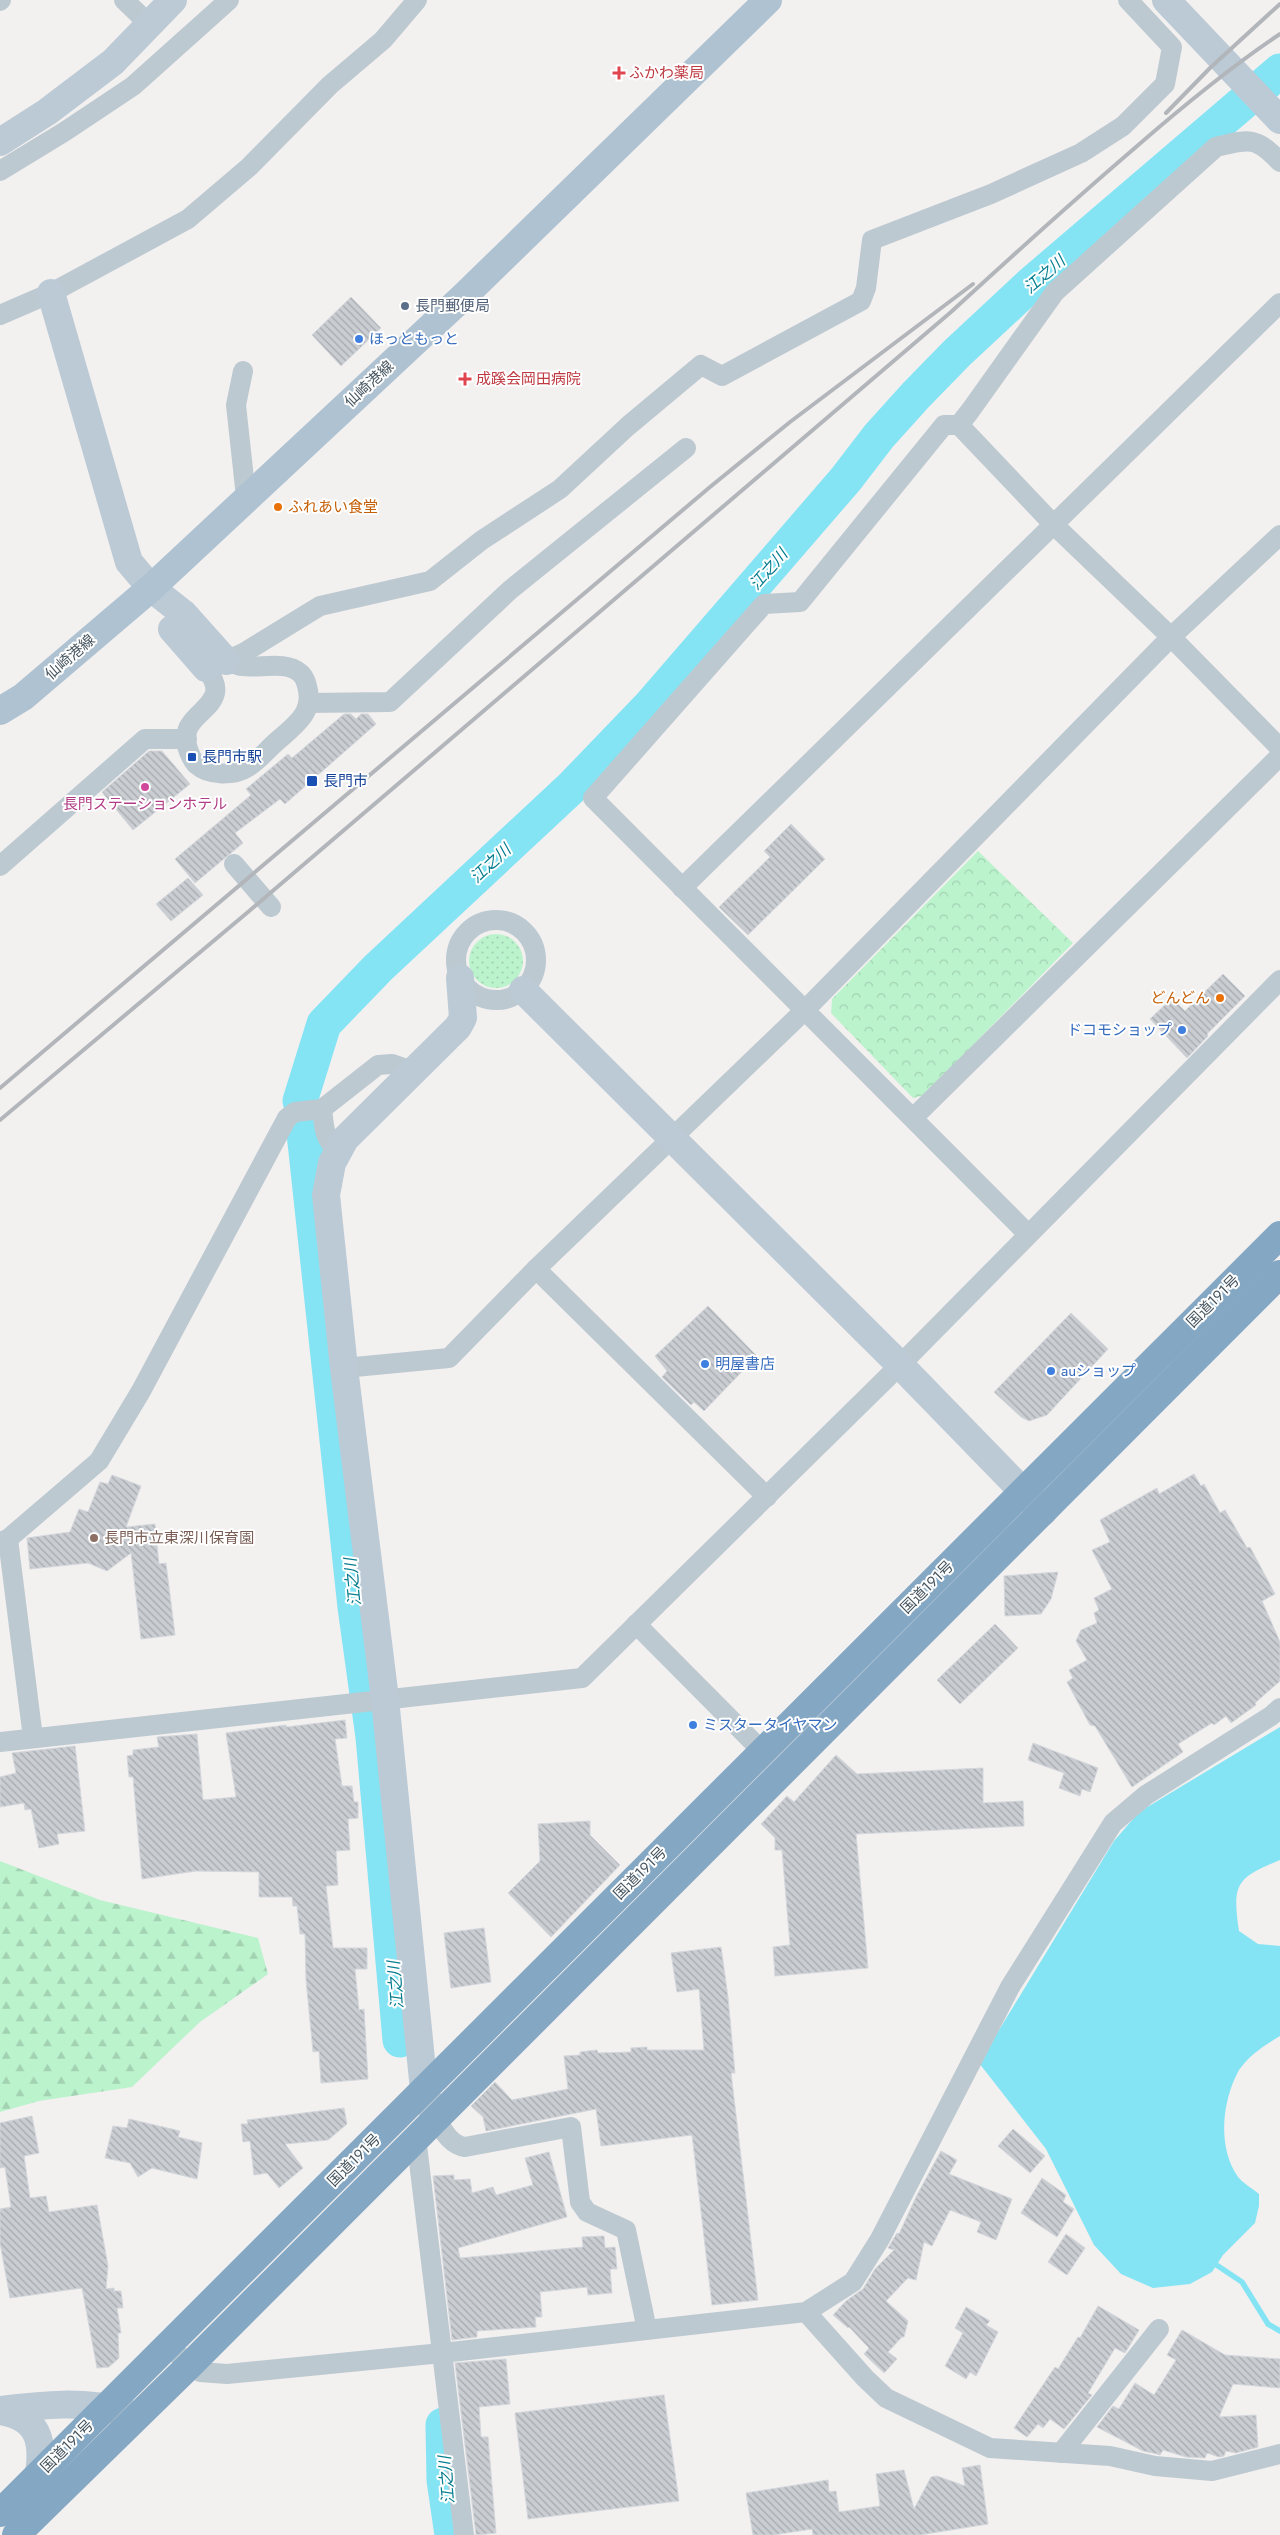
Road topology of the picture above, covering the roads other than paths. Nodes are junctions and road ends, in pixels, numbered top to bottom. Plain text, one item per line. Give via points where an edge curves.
1 (124, 0) edge
2 (173, 0) edge
3 (229, 0) edge
4 (417, 0) edge
5 (768, 0) edge
6 (1128, 0) edge
7 (1166, 0) edge
8 (149, 24) junction
9 (1280, 120) edge
10 (0, 142) edge
11 (1280, 162) edge
12 (0, 171) edge
13 (51, 293) junction
14 (1280, 303) edge
15 (0, 315) edge
16 (243, 371) dead end
17 (959, 425) junction
18 (686, 448) dead end
19 (246, 497) junction
20 (1054, 525) junction
21 (1280, 535) edge
22 (151, 588) junction
23 (1171, 637) junction
24 (216, 665) junction
25 (309, 703) junction
26 (0, 712) edge
27 (187, 739) junction
28 (1280, 748) edge
29 (1280, 756) edge
30 (234, 864) dead end
31 (0, 866) edge
32 (682, 888) junction
33 (271, 907) dead end
34 (460, 978) junction
35 (1280, 980) edge
36 (523, 990) junction
37 (806, 1009) junction
38 (412, 1072) junction
39 (322, 1109) junction
40 (914, 1118) junction
41 (672, 1138) junction
42 (337, 1150) junction
43 (1028, 1234) junction
44 (1280, 1235) edge
45 (536, 1269) junction
46 (1280, 1274) edge
47 (900, 1365) junction
48 (344, 1368) junction
49 (1023, 1491) junction
50 (767, 1497) junction
51 (1043, 1512) junction
52 (4, 1541) edge
53 (636, 1624) junction
54 (385, 1699) junction
55 (1280, 1708) edge
56 (33, 1738) junction
57 (0, 1742) edge
58 (762, 1751) junction
59 (424, 2090) junction
60 (426, 2128) junction
61 (806, 2312) junction
62 (1159, 2329) dead end
63 (647, 2330) junction
64 (167, 2346) junction
65 (442, 2353) junction
66 (190, 2366) junction
67 (106, 2406) junction
68 (0, 2410) edge
69 (136, 2415) junction
70 (1061, 2453) junction
71 (1280, 2454) edge
72 (39, 2474) junction
73 (0, 2512) edge
74 (16, 2535) edge
75 (464, 2535) edge

1 - 8 street
2 - 8 street
3 - 12 street via 133,86
4 - 13 street via 383,40 330,85 249,167 188,219
5 - 19 main road, 仙崎港線 via 464,296
6 - 24 street via 1172,47 1165,84 1123,126 1081,153 991,194 872,240 866,288 861,301 722,376 701,365 628,426 560,490 482,540 430,581 320,606 245,652
7 - 9 street
8 - 10 street via 113,62 47,112
11 - 17 street via 1264,145 1244,140 1216,147 1055,292
13 - 15 street
13 - 22 street via 128,562
14 - 20 street
16 - 19 street via 236,405
17 - 20 street
17 - 32 street via 944,425 800,602 764,604 593,798
18 - 25 street via 510,590 390,702
19 - 22 main road, 仙崎港線
20 - 23 street
20 - 32 street
21 - 23 street
22 - 24 street via 184,614
22 - 26 main road, 仙崎港線
23 - 28 street
23 - 37 street
24 - 25 street via 292,668 306,680
24 - 27 street via 215,692 192,722
25 - 27 street via 303,718 247,768 214,772 197,764 187,746
27 - 31 street via 145,739
29 - 40 street
30 - 33 street
32 - 37 street
34 - 36 street via 470,991 491,1000 514,997
34 - 36 street via 456,961 461,940 478,924 500,920 521,928 534,948 535,970
34 - 38 street via 462,1018 458,1027
35 - 43 street
36 - 41 street
37 - 40 street
37 - 41 street
38 - 39 street via 392,1064 378,1064
38 - 42 street
39 - 42 street via 325,1135
39 - 52 street via 295,1112 286,1118 141,1391 99,1462
40 - 43 street
41 - 45 street
41 - 47 street
42 - 48 street via 326,1195
43 - 47 street
44 - 49 highway, 国道191号
45 - 48 street via 449,1358
45 - 50 street
46 - 51 highway, 国道191号
47 - 49 street
47 - 50 street
48 - 54 street
49 - 51 street
49 - 58 highway, 国道191号
50 - 53 street
51 - 60 highway, 国道191号
52 - 56 street
53 - 54 street via 582,1678
53 - 58 street
54 - 56 street
54 - 59 street
55 - 61 street via 1215,1754 1146,1795 1113,1823 1010,1987 880,2239 853,2282
56 - 57 street
58 - 59 highway, 国道191号
59 - 60 street
59 - 64 highway, 国道191号
60 - 63 street via 465,2147 571,2127 580,2202 586,2212 626,2230
60 - 65 street
60 - 66 highway, 国道191号
61 - 63 street
61 - 70 street via 886,2398 990,2448
62 - 70 street
63 - 65 street
64 - 66 street
64 - 67 highway, 国道191号
65 - 66 street via 227,2374 200,2372
65 - 75 street
66 - 69 highway, 国道191号
67 - 68 street via 66,2405
67 - 69 street
67 - 72 highway, 国道191号
68 - 72 street via 19,2415 37,2432
69 - 74 highway, 国道191号
70 - 71 street via 1110,2456 1155,2466 1212,2471
72 - 73 highway, 国道191号

